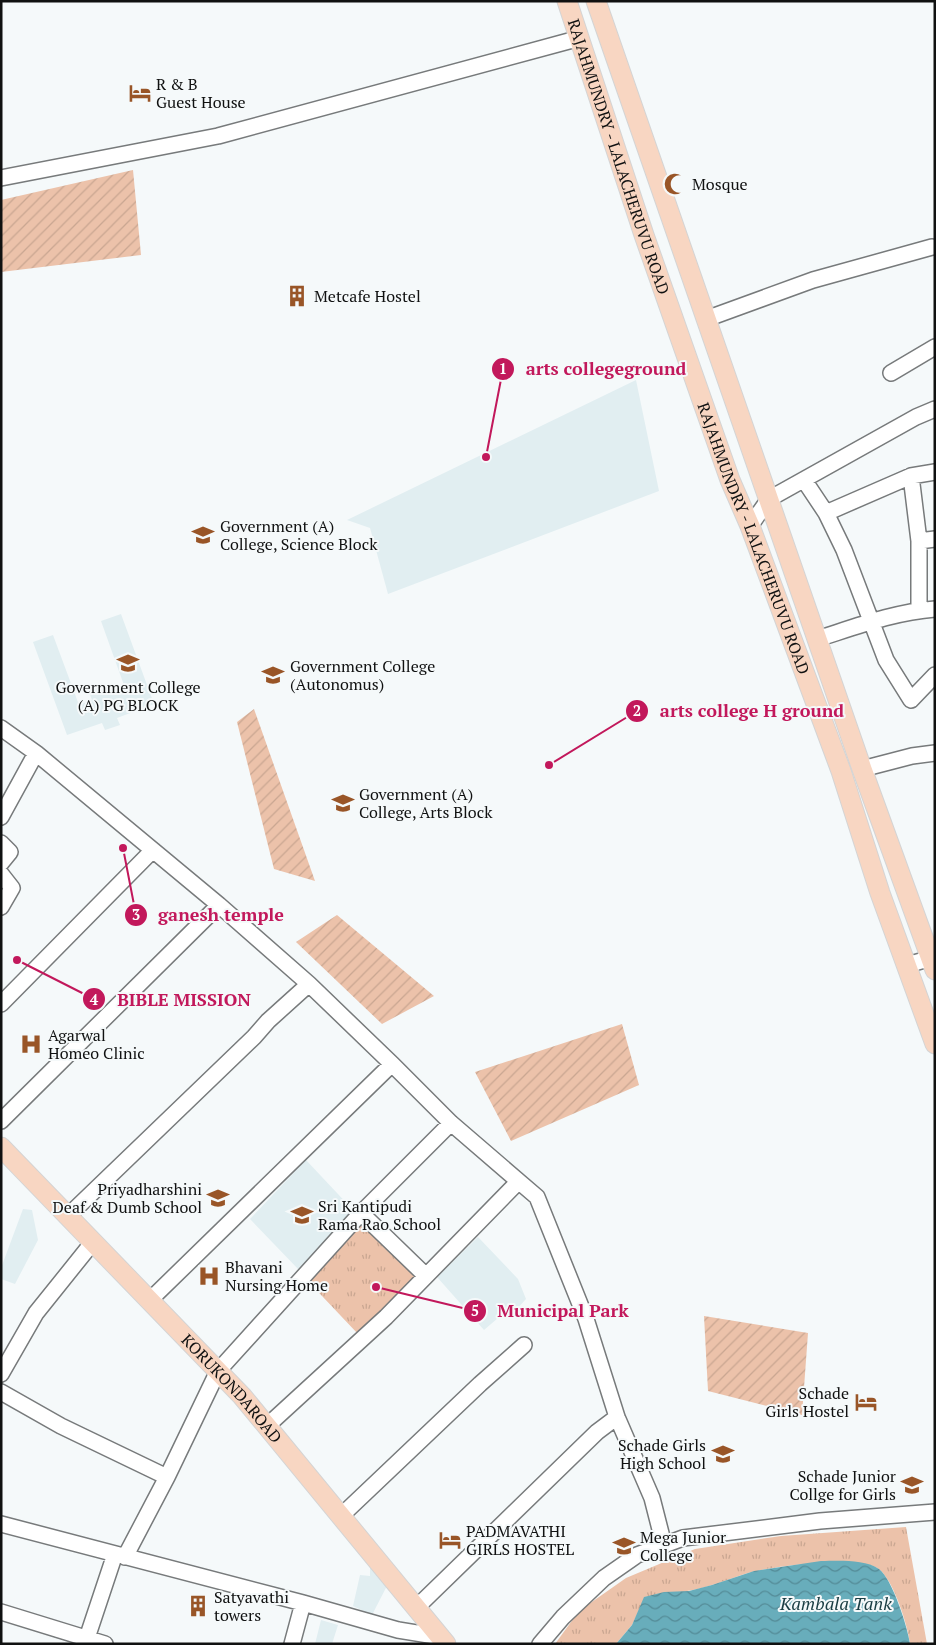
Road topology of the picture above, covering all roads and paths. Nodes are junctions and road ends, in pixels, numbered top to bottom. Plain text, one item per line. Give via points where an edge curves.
1 (567, 1) edge
2 (596, 1) edge
3 (580, 38) junction
4 (1, 178) edge
5 (932, 247) dead end
6 (706, 320) junction
7 (935, 347) edge
8 (892, 373) dead end
9 (935, 409) edge
10 (935, 472) edge
11 (911, 476) junction
12 (804, 480) junction
13 (769, 499) junction
14 (826, 513) junction
15 (750, 526) junction
16 (935, 539) edge
17 (919, 541) junction
18 (935, 609) edge
19 (919, 610) junction
20 (872, 622) junction
21 (817, 639) junction
22 (935, 675) edge
23 (1, 728) edge
24 (36, 753) junction
25 (935, 753) edge
26 (862, 769) junction
27 (1, 817) edge
28 (1, 844) edge
29 (152, 850) junction
30 (1, 863) edge
31 (1, 874) edge
32 (219, 904) junction
33 (1, 907) edge
34 (933, 962) edge
35 (907, 965) junction
36 (309, 984) junction
37 (1, 1004) edge
38 (935, 1044) edge
39 (392, 1064) junction
40 (1, 1121) edge
41 (451, 1123) junction
42 (1, 1147) edge
43 (518, 1182) junction
44 (361, 1213) junction
45 (68, 1216) junction
46 (93, 1242) junction
47 (425, 1275) junction
48 (150, 1300) junction
49 (524, 1345) dead end
50 (218, 1371) junction
51 (1, 1374) edge
52 (1, 1392) edge
53 (617, 1417) junction
54 (267, 1426) junction
55 (167, 1477) junction
56 (935, 1512) edge
57 (341, 1516) junction
58 (1, 1524) edge
59 (664, 1545) junction
60 (120, 1555) junction
61 (303, 1602) junction
62 (416, 1607) junction
63 (1, 1612) edge
64 (444, 1640) edge
65 (85, 1641) edge
66 (104, 1644) edge
67 (292, 1644) edge
68 (540, 1644) edge

1 - 3 main road, RAJAHMUNDRY - LALACHERUVU ROAD
2 - 6 main road
3 - 4 street via 218,136
3 - 15 main road, RAJAHMUNDRY - LALACHERUVU ROAD via 647,244 730,480
5 - 6 street via 813,280
6 - 13 main road
7 - 8 street
9 - 12 street
10 - 11 street
11 - 14 street
11 - 17 street
12 - 13 street
12 - 14 street
13 - 15 street
13 - 21 main road
14 - 20 street
15 - 35 main road, RAJAHMUNDRY - LALACHERUVU ROAD via 841,771
16 - 17 street
17 - 19 street
18 - 19 street
19 - 20 street
20 - 21 street
20 - 22 street via 886,660 911,700
21 - 26 main road
23 - 24 street
24 - 27 street
24 - 29 street
25 - 26 street
26 - 34 main road
28 - 30 street via 10,852
29 - 32 street
29 - 37 street
31 - 33 street via 12,888
32 - 36 street
32 - 40 street
34 - 35 street
35 - 38 main road, RAJAHMUNDRY - LALACHERUVU ROAD
36 - 39 street
36 - 45 street
39 - 41 street
39 - 48 street
41 - 43 street
41 - 44 street
42 - 45 main road, KORUKONDAROAD
43 - 47 street
43 - 53 street via 536,1197 586,1319
44 - 47 street
44 - 50 street
45 - 46 main road, KORUKONDAROAD
46 - 48 main road, KORUKONDAROAD
46 - 51 street via 36,1313
47 - 54 street via 386,1317
48 - 50 main road, KORUKONDAROAD
49 - 57 street
50 - 54 main road, KORUKONDAROAD
50 - 55 street
52 - 55 street via 61,1426
53 - 59 street via 652,1498
53 - 62 street via 597,1432
54 - 57 main road, KORUKONDAROAD
55 - 60 street
56 - 59 street via 820,1521 683,1538
57 - 62 main road, KORUKONDAROAD
58 - 60 street
59 - 68 street via 637,1555 604,1578
60 - 61 street
60 - 65 street
61 - 64 street
61 - 67 street
62 - 64 main road, KORUKONDAROAD
63 - 65 street
65 - 66 street

